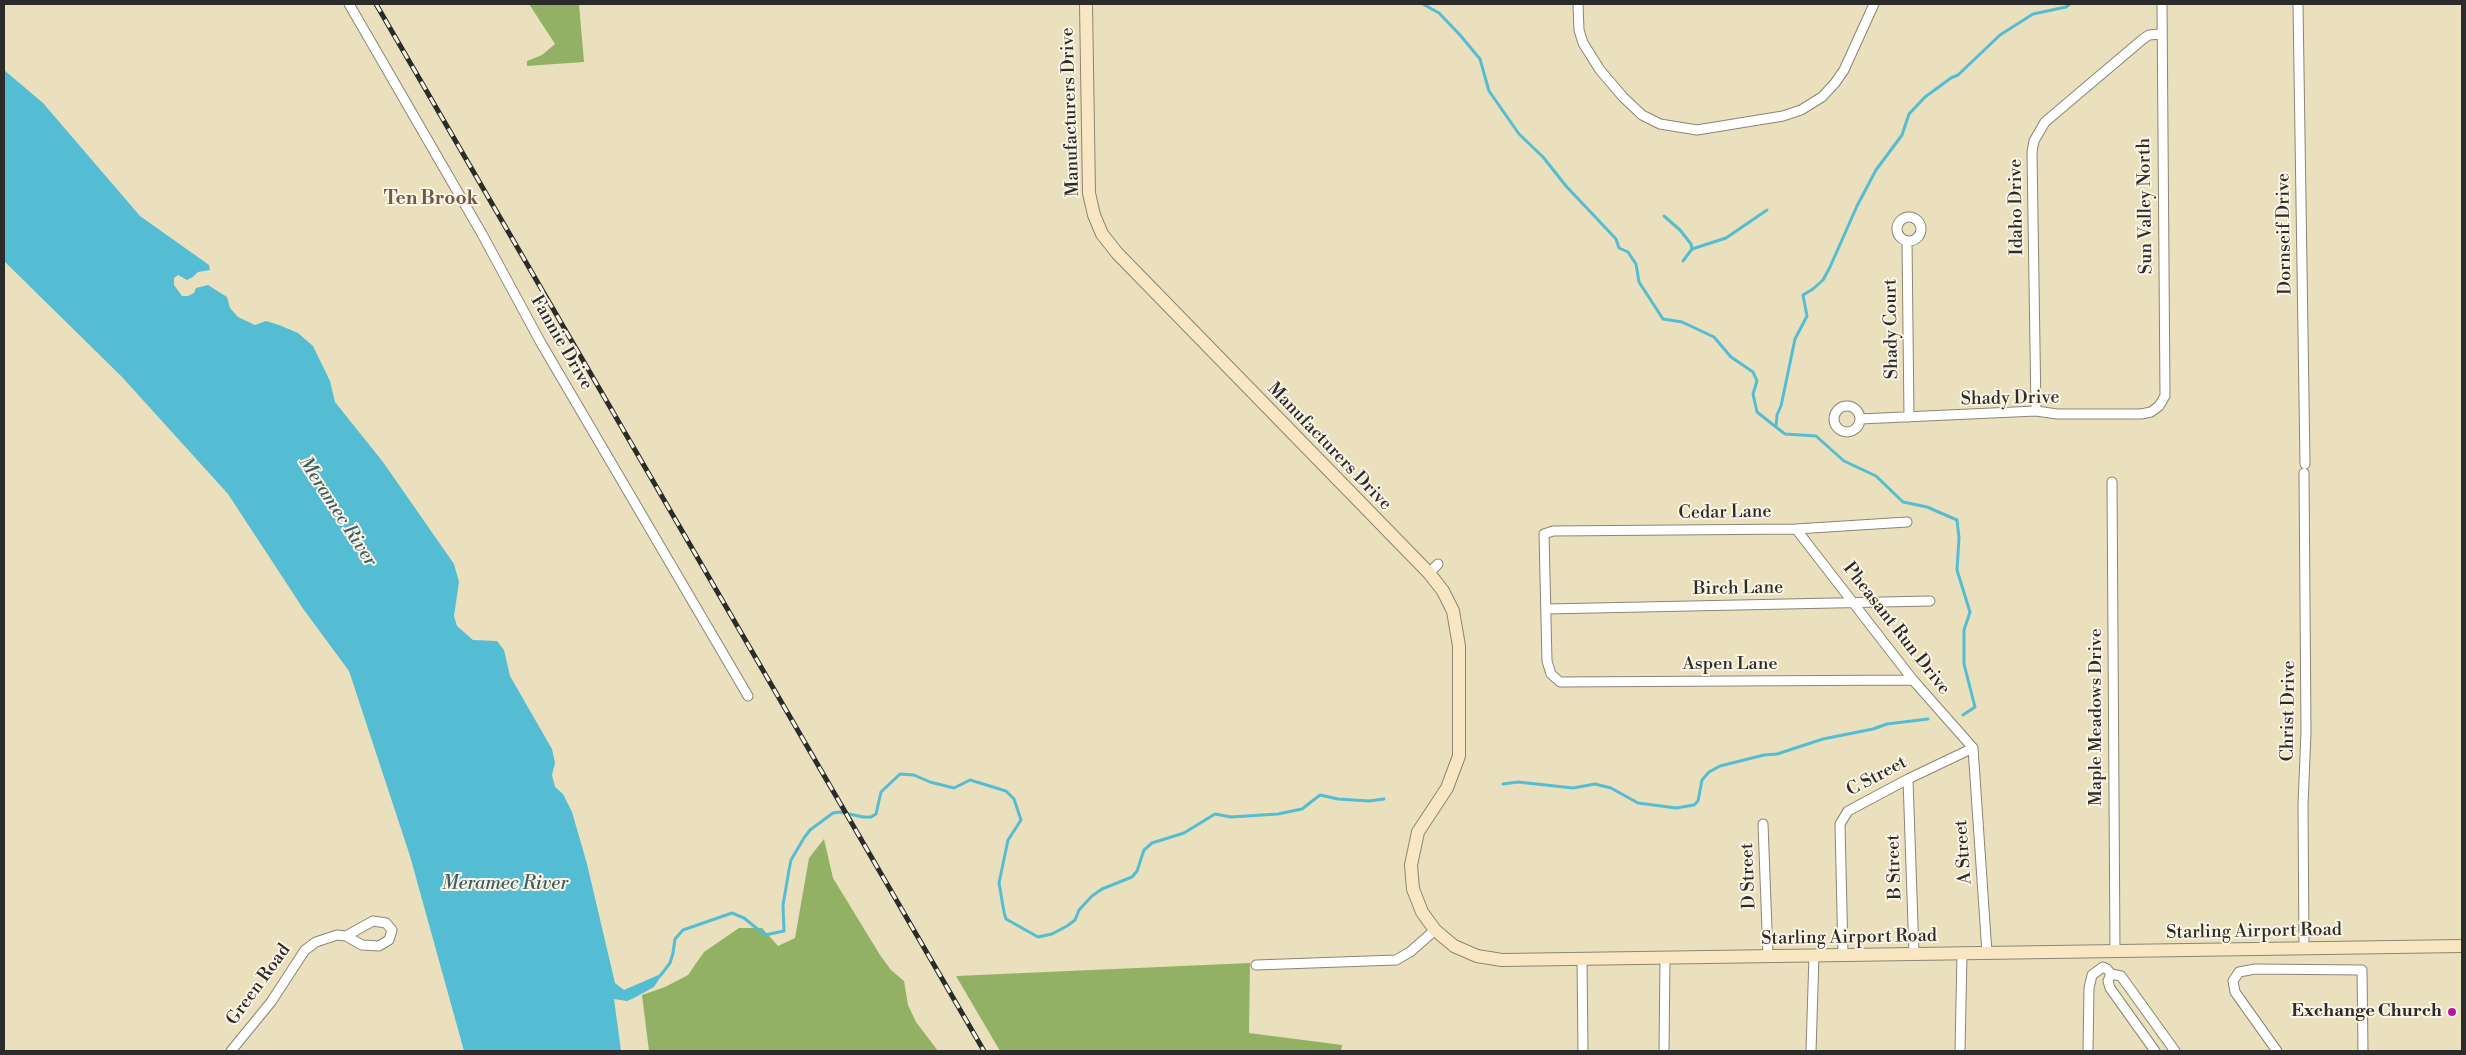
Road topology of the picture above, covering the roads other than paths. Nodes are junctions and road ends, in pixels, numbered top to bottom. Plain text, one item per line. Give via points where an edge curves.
1 (349, 4) edge
2 (1086, 4) edge
3 (1578, 4) edge
4 (1874, 4) edge
5 (2162, 4) edge
6 (2298, 4) edge
7 (2161, 34) junction
8 (1907, 241) dead end
9 (2159, 406) joint
10 (2036, 411) junction
11 (1860, 418) dead end
12 (1910, 418) junction
13 (2305, 468) joint
14 (2112, 482) dead end
15 (1907, 522) dead end
16 (1796, 528) junction
17 (1438, 564) dead end
18 (1429, 573) junction
19 (1930, 601) dead end
20 (1855, 604) junction
21 (1546, 609) junction
22 (1913, 680) junction
23 (748, 696) dead end
24 (1973, 748) junction
25 (1908, 779) junction
26 (1763, 824) dead end
27 (1435, 930) junction
28 (346, 936) junction
29 (2462, 946) edge
30 (2304, 949) junction
31 (2109, 952) junction
32 (1914, 954) junction
33 (1962, 954) junction
34 (1986, 954) junction
35 (1844, 955) junction
36 (1768, 956) junction
37 (1814, 956) junction
38 (1665, 957) junction
39 (1582, 959) junction
40 (1256, 965) dead end
41 (2103, 967) junction
42 (2111, 974) junction
43 (231, 1051) edge
44 (1583, 1051) edge
45 (1664, 1051) edge
46 (1811, 1051) edge
47 (1960, 1051) edge
48 (2088, 1051) edge
49 (2155, 1051) edge
50 (2175, 1051) edge
51 (2277, 1051) edge
52 (2363, 1051) edge

1 - 23 street, Fannie Drive via 541,343
2 - 18 street, Manufacturers Drive via 1089,193 1102,234
3 - 4 street via 1583,43 1592,60 1623,97 1642,114 1660,124 1697,130 1783,116 1822,97 1844,70
5 - 7 street, Sun Valley North
6 - 13 street, Dornseif Drive
7 - 9 street, Sun Valley North via 2165,396
7 - 10 street, Idaho Drive via 2143,39 2044,122 2034,141
8 - 12 street, Shady Court
9 - 10 street, Shady Drive via 2141,414
10 - 12 street, Shady Drive
11 - 12 street, Shady Drive
13 - 30 street, Christ Drive
14 - 31 street, Maple Meadows Drive
15 - 16 street, Cedar Lane
16 - 20 street, Pheasant Run Drive
16 - 21 street, Cedar Lane via 1553,531 1544,534
17 - 18 street
18 - 27 street, Manufacturers Drive via 1453,611 1460,664 1457,764 1447,788 1420,827 1411,860 1416,897
19 - 20 street, Birch Lane
20 - 21 street, Birch Lane
20 - 22 street, Pheasant Run Drive
21 - 22 street, Aspen Lane via 1547,661 1551,674 1560,682
22 - 24 street, Pheasant Run Drive
24 - 25 street, C Street
24 - 34 street, A Street
25 - 32 street, B Street
25 - 35 street, C Street via 1848,810 1840,824
26 - 36 street, D Street
27 - 39 street, Starling Airport Road via 1460,950 1485,958
27 - 40 street via 1410,952 1390,961
28 - 28 street, Green Road via 362,945 379,946 389,940 392,930 386,923 372,921
28 - 43 street, Green Road via 337,935 316,942 305,950 271,1002
29 - 30 street, Starling Airport Road
30 - 31 street, Starling Airport Road
31 - 34 street, Starling Airport Road
31 - 41 street, Maple Meadows Drive
32 - 33 street, Starling Airport Road
32 - 35 street, Starling Airport Road
33 - 34 street, Starling Airport Road
33 - 47 street
35 - 37 street, Starling Airport Road
36 - 37 street, Starling Airport Road
36 - 38 street, Starling Airport Road
37 - 46 street
38 - 39 street, Starling Airport Road
38 - 45 street
39 - 44 street
41 - 42 street
41 - 48 street via 2092,975 2089,988
42 - 49 street via 2110,988
42 - 50 street via 2121,976
51 - 52 street via 2235,992 2233,981 2239,972 2255,969 2362,970

